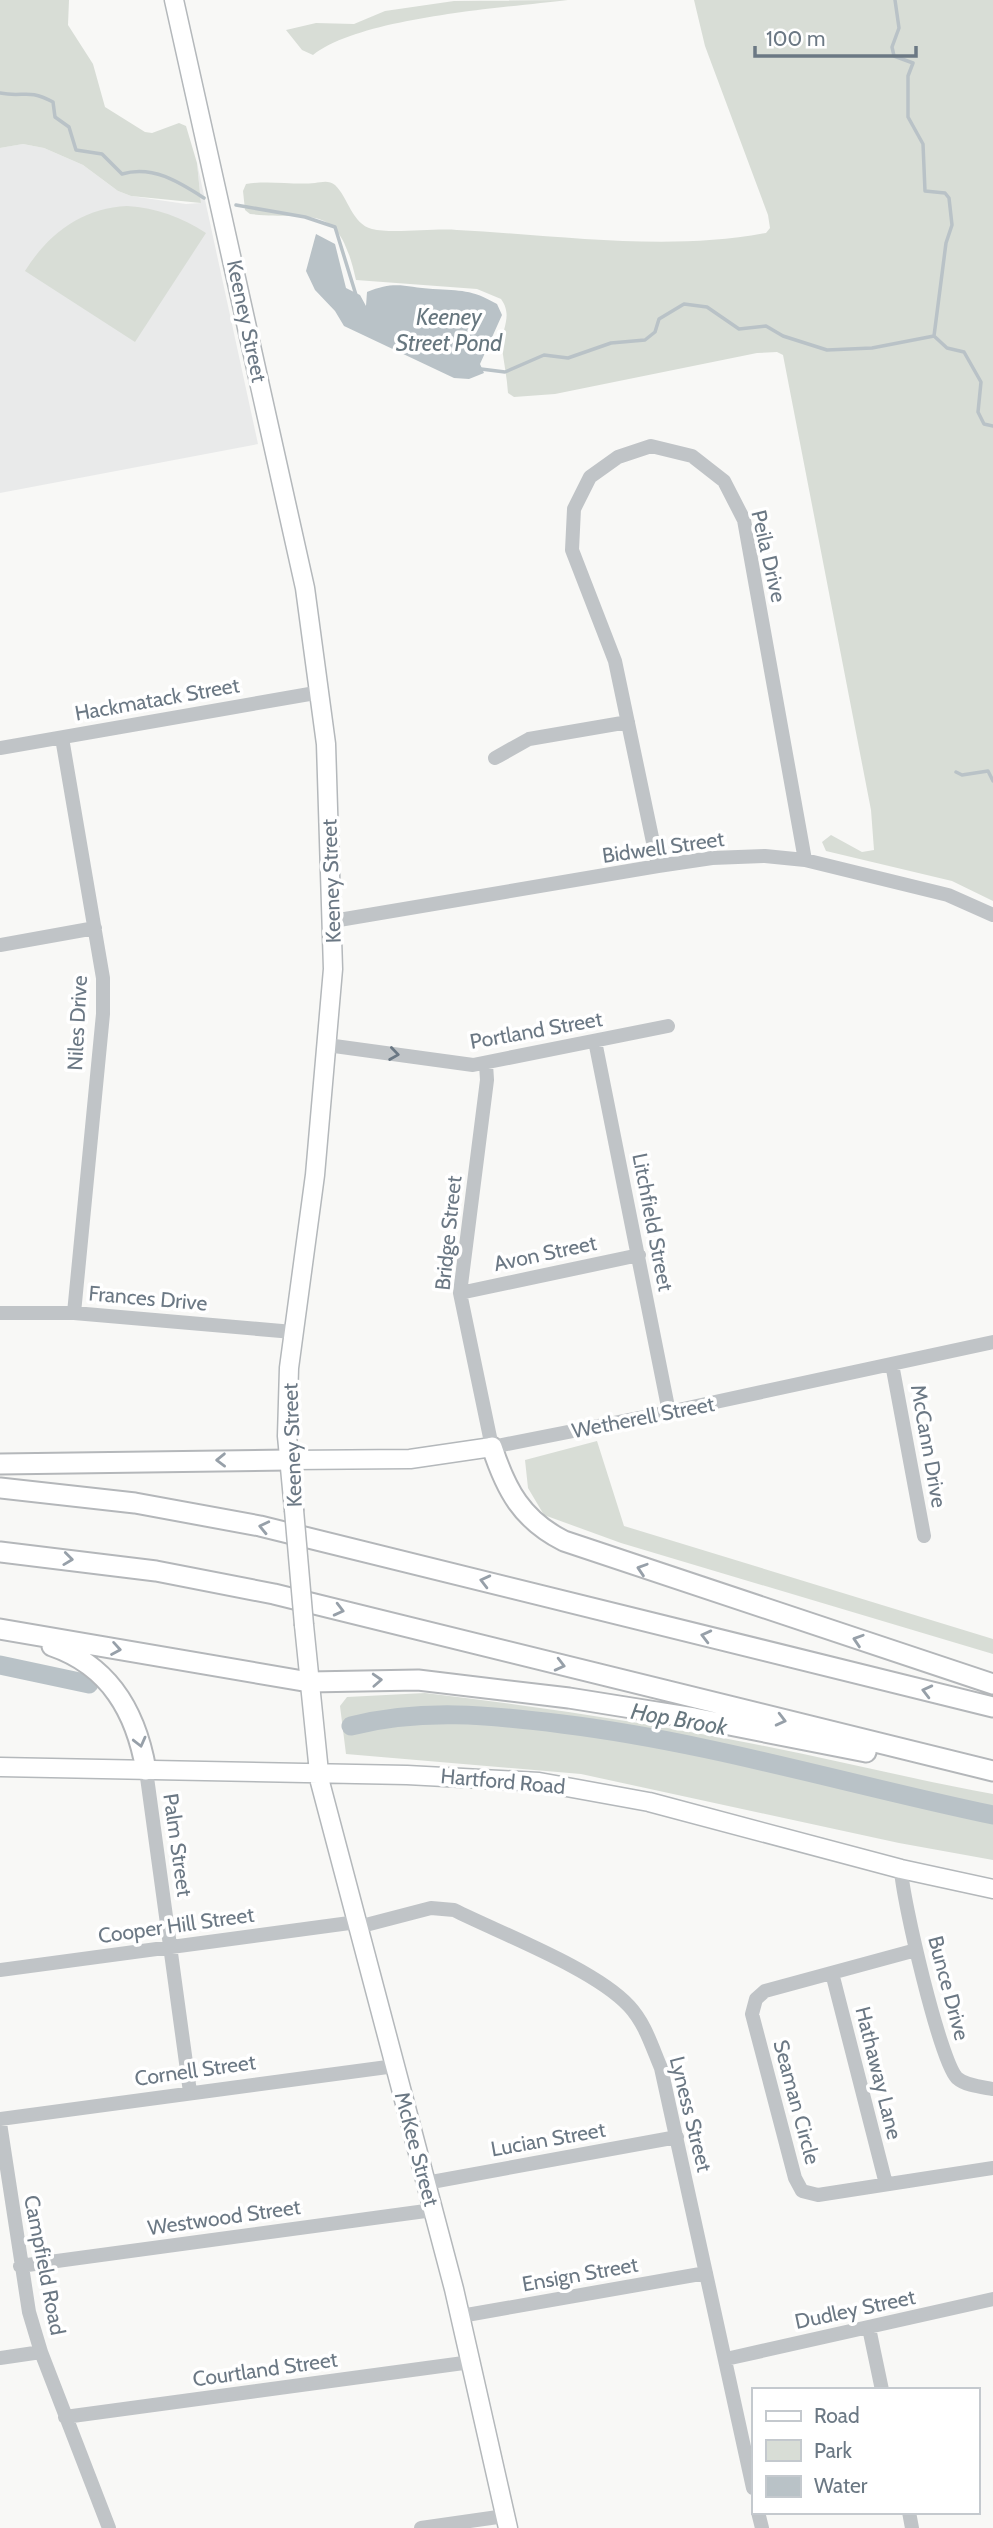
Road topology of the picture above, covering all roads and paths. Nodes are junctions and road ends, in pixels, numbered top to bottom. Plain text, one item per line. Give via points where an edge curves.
1 (174, 0) edge
2 (321, 692) junction
3 (628, 722) junction
4 (62, 738) junction
5 (0, 748) edge
6 (495, 758) dead end
7 (805, 860) junction
8 (659, 866) junction
9 (993, 915) edge
10 (333, 921) junction
11 (95, 928) junction
12 (0, 945) edge
13 (668, 1026) dead end
14 (595, 1041) junction
15 (327, 1045) junction
16 (486, 1064) junction
17 (639, 1255) junction
18 (460, 1293) junction
19 (0, 1313) edge
20 (74, 1313) junction
21 (293, 1332) junction
22 (993, 1342) edge
23 (892, 1364) junction
24 (669, 1412) junction
25 (492, 1447) junction
26 (289, 1460) junction
27 (0, 1464) edge
28 (0, 1489) edge
29 (924, 1536) dead end
30 (0, 1552) edge
31 (0, 1630) edge
32 (309, 1682) junction
33 (993, 1684) edge
34 (993, 1707) edge
35 (916, 1754) junction
36 (0, 1767) edge
37 (146, 1770) junction
38 (993, 1771) edge
39 (318, 1773) junction
40 (901, 1869) junction
41 (993, 1889) edge
42 (358, 1924) junction
43 (170, 1946) junction
44 (916, 1950) junction
45 (0, 1970) edge
46 (832, 1973) junction
47 (395, 2066) junction
48 (993, 2089) edge
49 (190, 2092) junction
50 (0, 2121) edge
51 (677, 2137) junction
52 (1, 2139) edge
53 (993, 2168) edge
54 (426, 2183) junction
55 (886, 2184) junction
56 (433, 2210) junction
57 (20, 2266) junction
58 (706, 2273) junction
59 (993, 2300) edge
60 (461, 2316) junction
61 (869, 2328) junction
62 (41, 2352) junction
63 (0, 2358) edge
64 (726, 2359) junction
65 (471, 2362) junction
66 (882, 2388) edge
67 (65, 2417) junction
68 (752, 2483) edge
69 (507, 2522) edge
70 (109, 2528) edge
71 (421, 2528) edge

1 - 2 main road, Keeney Street via 305,588
2 - 4 street, Hackmatack Street
2 - 10 main road, Keeney Street
3 - 6 street via 529,739
3 - 7 street, Peila Drive via 615,661 572,550 574,509 590,477 618,457 651,446 692,456 724,481 744,520
3 - 8 street, Peila Drive
4 - 5 street, Hackmatack Street
4 - 11 street, Niles Drive
7 - 8 street, Bidwell Street via 712,858
7 - 9 street, Bidwell Street via 948,895
8 - 10 street, Bidwell Street
10 - 15 main road, Keeney Street
11 - 12 street
11 - 20 street, Niles Drive via 103,1014
13 - 14 street, Portland Street
14 - 16 street, Portland Street
14 - 17 street, Litchfield Street
15 -> 16 street, Portland Street
15 - 21 main road, Keeney Street
16 - 18 street, Bridge Street
17 - 18 street, Avon Street
17 - 24 street, Litchfield Street
18 - 25 street, Bridge Street
19 - 20 street, Frances Drive
20 - 21 street, Frances Drive
21 - 26 main road, Keeney Street
22 - 23 street, Wetherell Street
23 - 24 street, Wetherell Street
23 - 29 street, McCann Drive
24 - 25 street, Wetherell Street
25 - 26 main road, Wetherell Street via 410,1459
33 -> 25 highway via 564,1541 537,1525 518,1506
26 -> 27 highway
26 - 32 main road, Keeney Street, bridge
34 -> 28 highway via 260,1526 146,1505
30 -> 35 highway via 113,1564 233,1585
31 -> 32 highway
31 -> 37 highway via 73,1654 102,1675 131,1713
32 -> 35 highway via 459,1683 665,1713 844,1749
32 - 39 main road, Keeney Street
35 - 38 highway
36 - 37 main road, Hartford Road
37 - 39 main road, Hartford Road
37 - 43 street, Palm Street
39 - 40 main road, Hartford Road via 480,1777 594,1790
39 - 42 main road, McKee Street
40 - 41 main road, Hartford Road
40 - 44 street, Bunce Drive
42 - 43 street, Cooper Hill Street
42 - 47 main road, McKee Street
42 - 51 street, Lyness Street via 431,1908 454,1910 601,1983 629,2007 647,2034 661,2068
43 - 45 street, Cooper Hill Street
43 - 49 street, Palm Street
44 - 46 street, Seaman Circle
44 - 48 street, Bunce Drive via 947,2061 958,2078
46 - 55 street, Hathaway Lane
46 - 55 street, Seaman Circle via 765,1991 756,1999 752,2014 802,2191 818,2195
47 - 49 street, Cornell Street
47 - 54 main road, McKee Street
49 - 50 street, Cornell Street
50 - 52 street, Campfield Road
51 - 54 street, Lucian Street
51 - 58 street, Lyness Street
52 - 57 street, Campfield Road
53 - 55 street, Seaman Circle
54 - 56 main road, McKee Street
56 - 57 street, Westwood Street
56 - 60 main road, McKee Street
57 - 62 street, Campfield Road
58 - 60 street, Ensign Street
58 - 64 street, Lyness Street
59 - 61 street, Dudley Street
60 - 65 main road, McKee Street
61 - 64 street, Dudley Street
61 - 66 street
62 - 63 street
62 - 67 street, Campfield Road
64 - 68 street, Lyness Street
65 - 67 street, Courtland Street
65 - 69 main road, McKee Street
67 - 70 street, Campfield Road
69 - 71 street

